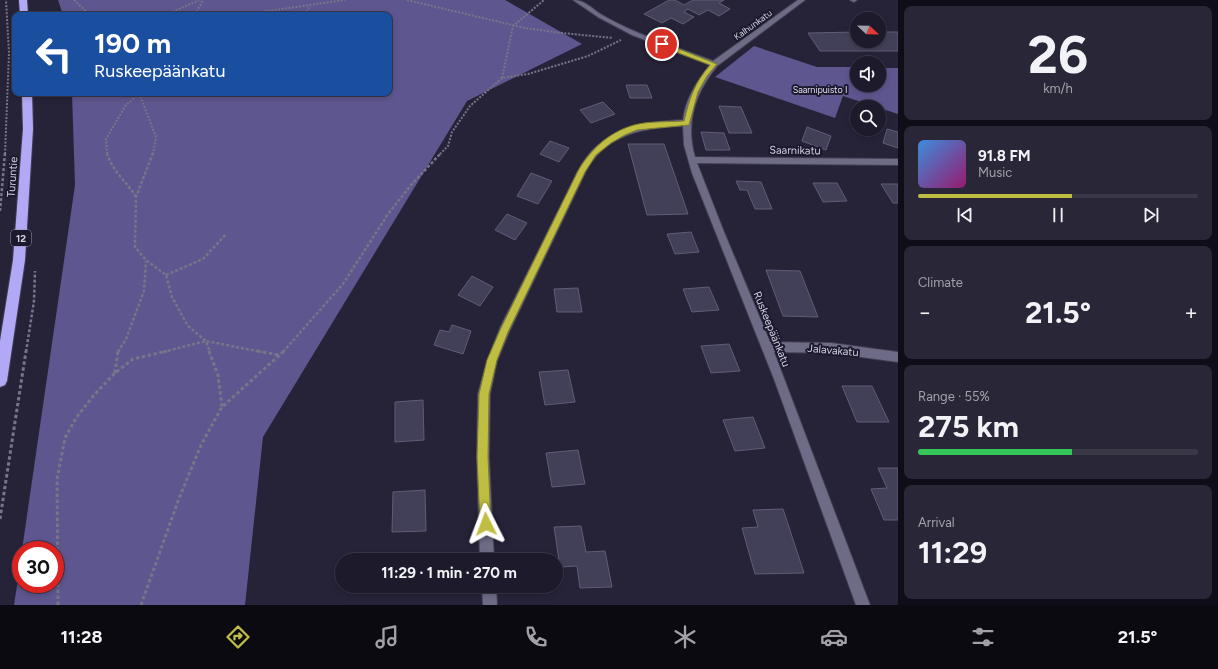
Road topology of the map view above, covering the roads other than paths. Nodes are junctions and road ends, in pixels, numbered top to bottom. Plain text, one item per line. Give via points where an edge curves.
1 (23, 0) edge
2 (576, 0) edge
3 (802, 0) edge
4 (24, 12) edge
5 (714, 64) junction
6 (27, 96) edge
7 (687, 123) junction
8 (692, 160) junction
9 (898, 162) edge
10 (767, 347) junction
11 (898, 357) edge
12 (0, 381) edge
13 (488, 553) edge
14 (489, 593) edge
15 (490, 605) edge
16 (863, 605) edge

1 - 4 highway
2 - 5 street via 634,34
3 - 5 street, Kalhunkatu
5 - 7 street, Ruskeepäänkatu via 704,75 695,92
6 - 12 highway, Turuntie / 12 via 28,128 19,260
7 - 8 street, Ruskeepäänkatu via 687,139
7 - 13 street via 636,127 608,142 593,154 582,171 504,331 492,360 484,394 483,457
8 - 9 street, Saarnikatu
8 - 10 street, Ruskeepäänkatu via 717,229
10 - 11 street, Jalavakatu via 830,348
10 - 16 street, Ruskeepäänkatu
14 - 15 street

